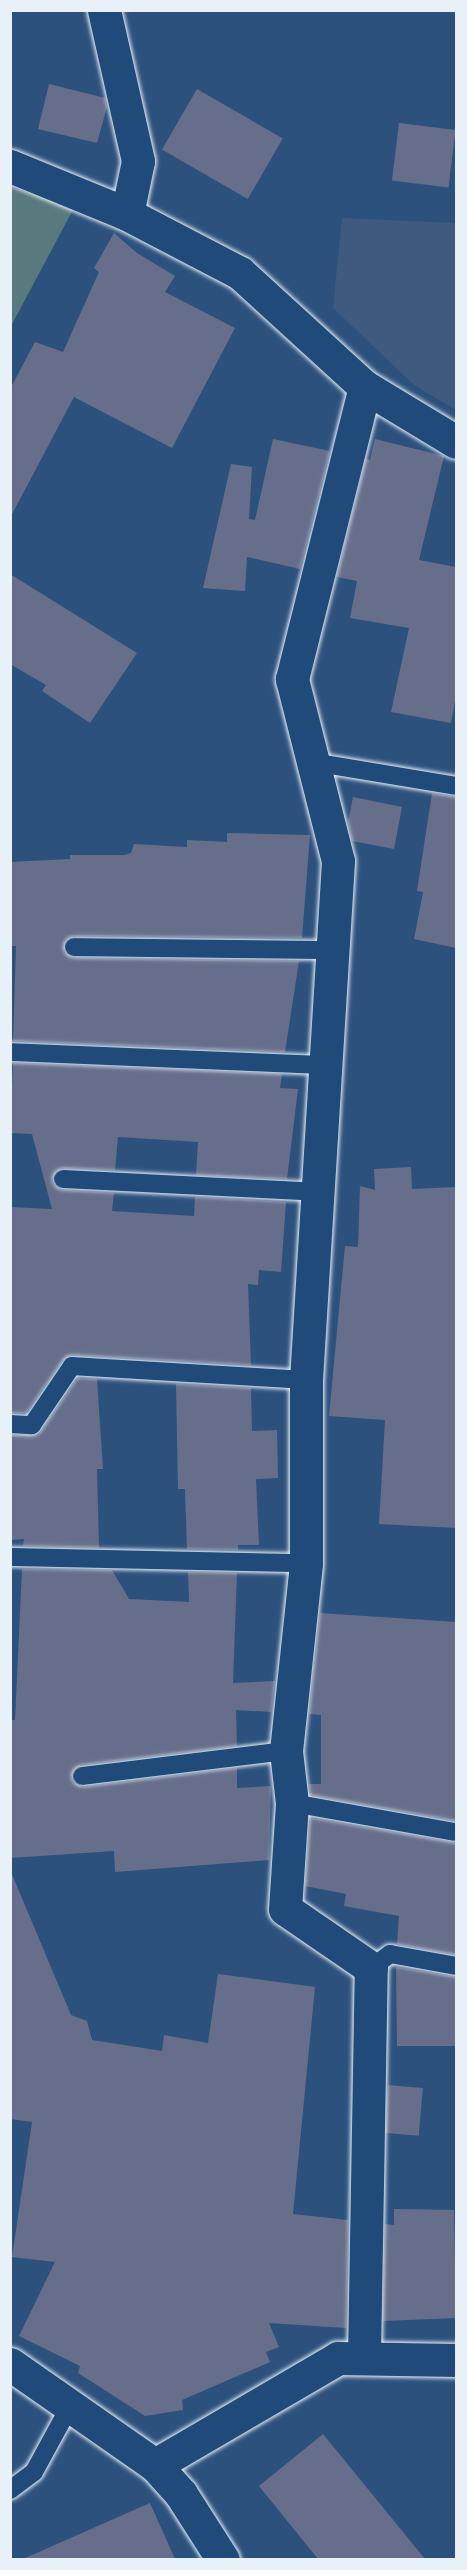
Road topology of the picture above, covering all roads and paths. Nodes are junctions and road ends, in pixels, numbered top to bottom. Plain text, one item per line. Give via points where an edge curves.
1 (104, 10) edge
2 (10, 166) edge
3 (127, 214) junction
4 (364, 387) junction
5 (456, 442) edge
6 (313, 762) junction
7 (456, 786) edge
8 (74, 946) dead end
9 (332, 950) junction
10 (10, 1052) edge
11 (325, 1065) junction
12 (63, 1179) dead end
13 (317, 1192) junction
14 (306, 1380) junction
15 (10, 1424) edge
16 (10, 1557) edge
17 (306, 1563) junction
18 (286, 1751) junction
19 (82, 1776) dead end
20 (292, 1803) junction
21 (454, 1832) dead end
22 (456, 1966) edge
23 (371, 1968) junction
24 (364, 2357) junction
25 (456, 2360) edge
26 (10, 2364) edge
27 (70, 2406) junction
28 (155, 2465) junction
29 (10, 2490) edge
30 (223, 2559) edge

1 - 3 street via 138,161
2 - 3 street
3 - 4 street via 240,273
4 - 5 street
4 - 6 street via 292,679
6 - 7 lane
6 - 9 street via 338,861
8 - 9 lane
9 - 11 street
10 - 11 lane
11 - 13 street
12 - 13 lane
13 - 14 street
14 - 15 lane via 72,1366 32,1425
14 - 17 street
16 - 17 lane
17 - 18 street
18 - 19 lane
18 - 20 street
20 - 21 lane
20 - 23 street via 285,1909
22 - 23 lane via 390,1954
23 - 24 street
24 - 25 street
24 - 28 street via 338,2358
26 - 27 street
27 - 28 street
27 - 29 lane via 34,2472
28 - 30 street via 181,2494

